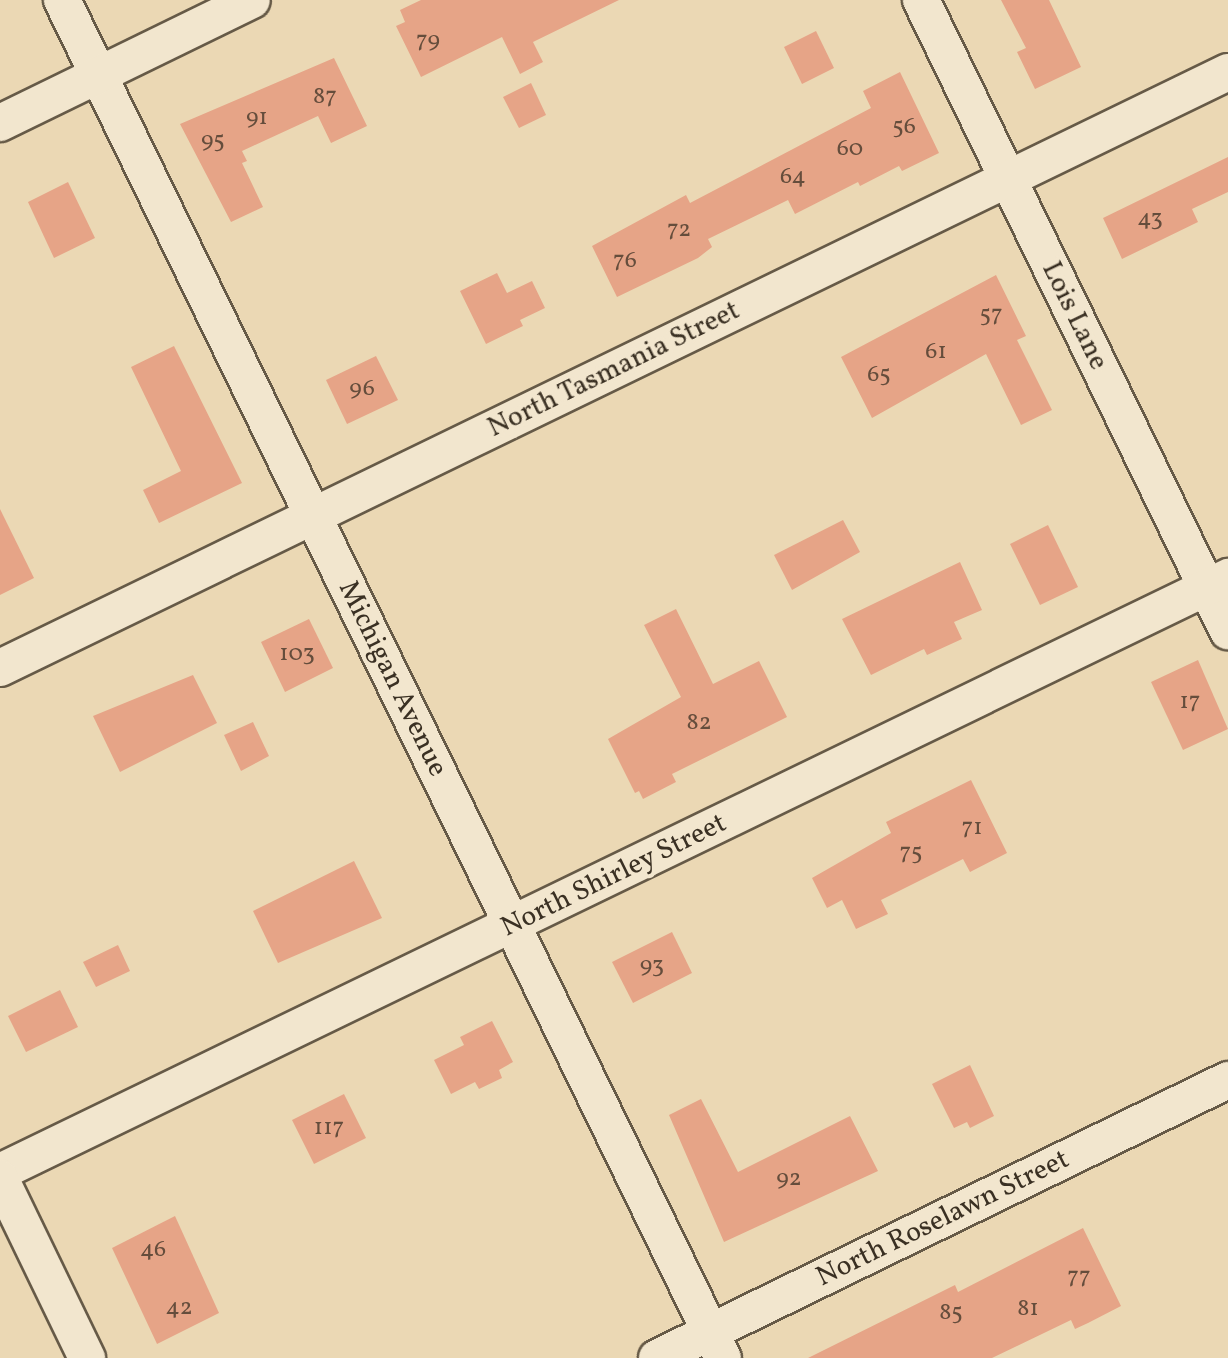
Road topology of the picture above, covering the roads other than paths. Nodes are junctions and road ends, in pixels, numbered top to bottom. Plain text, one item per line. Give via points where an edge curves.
1 (62, 0) edge
2 (252, 0) edge
3 (921, 0) edge
4 (1228, 72) edge
5 (99, 75) junction
6 (0, 123) edge
7 (1008, 179) junction
8 (312, 516) junction
9 (1217, 582) edge
10 (1228, 631) edge
11 (0, 668) edge
12 (512, 926) junction
13 (1228, 1080) edge
14 (0, 1175) edge
15 (717, 1345) edge
16 (87, 1358) edge
17 (657, 1358) edge

1 - 5 street, Michigan Avenue
2 - 5 street
3 - 7 street, Lois Lane
4 - 7 street, North Tasmania Street
5 - 6 street
5 - 8 street, Michigan Avenue
7 - 8 street, North Tasmania Street
7 - 9 street, Lois Lane
8 - 11 street, North Tasmania Street
8 - 12 street, Michigan Avenue
9 - 10 street, Lois Lane
9 - 12 street, North Shirley Street
12 - 14 street, North Shirley Street
12 - 15 street, Michigan Avenue
13 - 15 street, North Roselawn Street
14 - 16 street
15 - 17 street, North Roselawn Street

